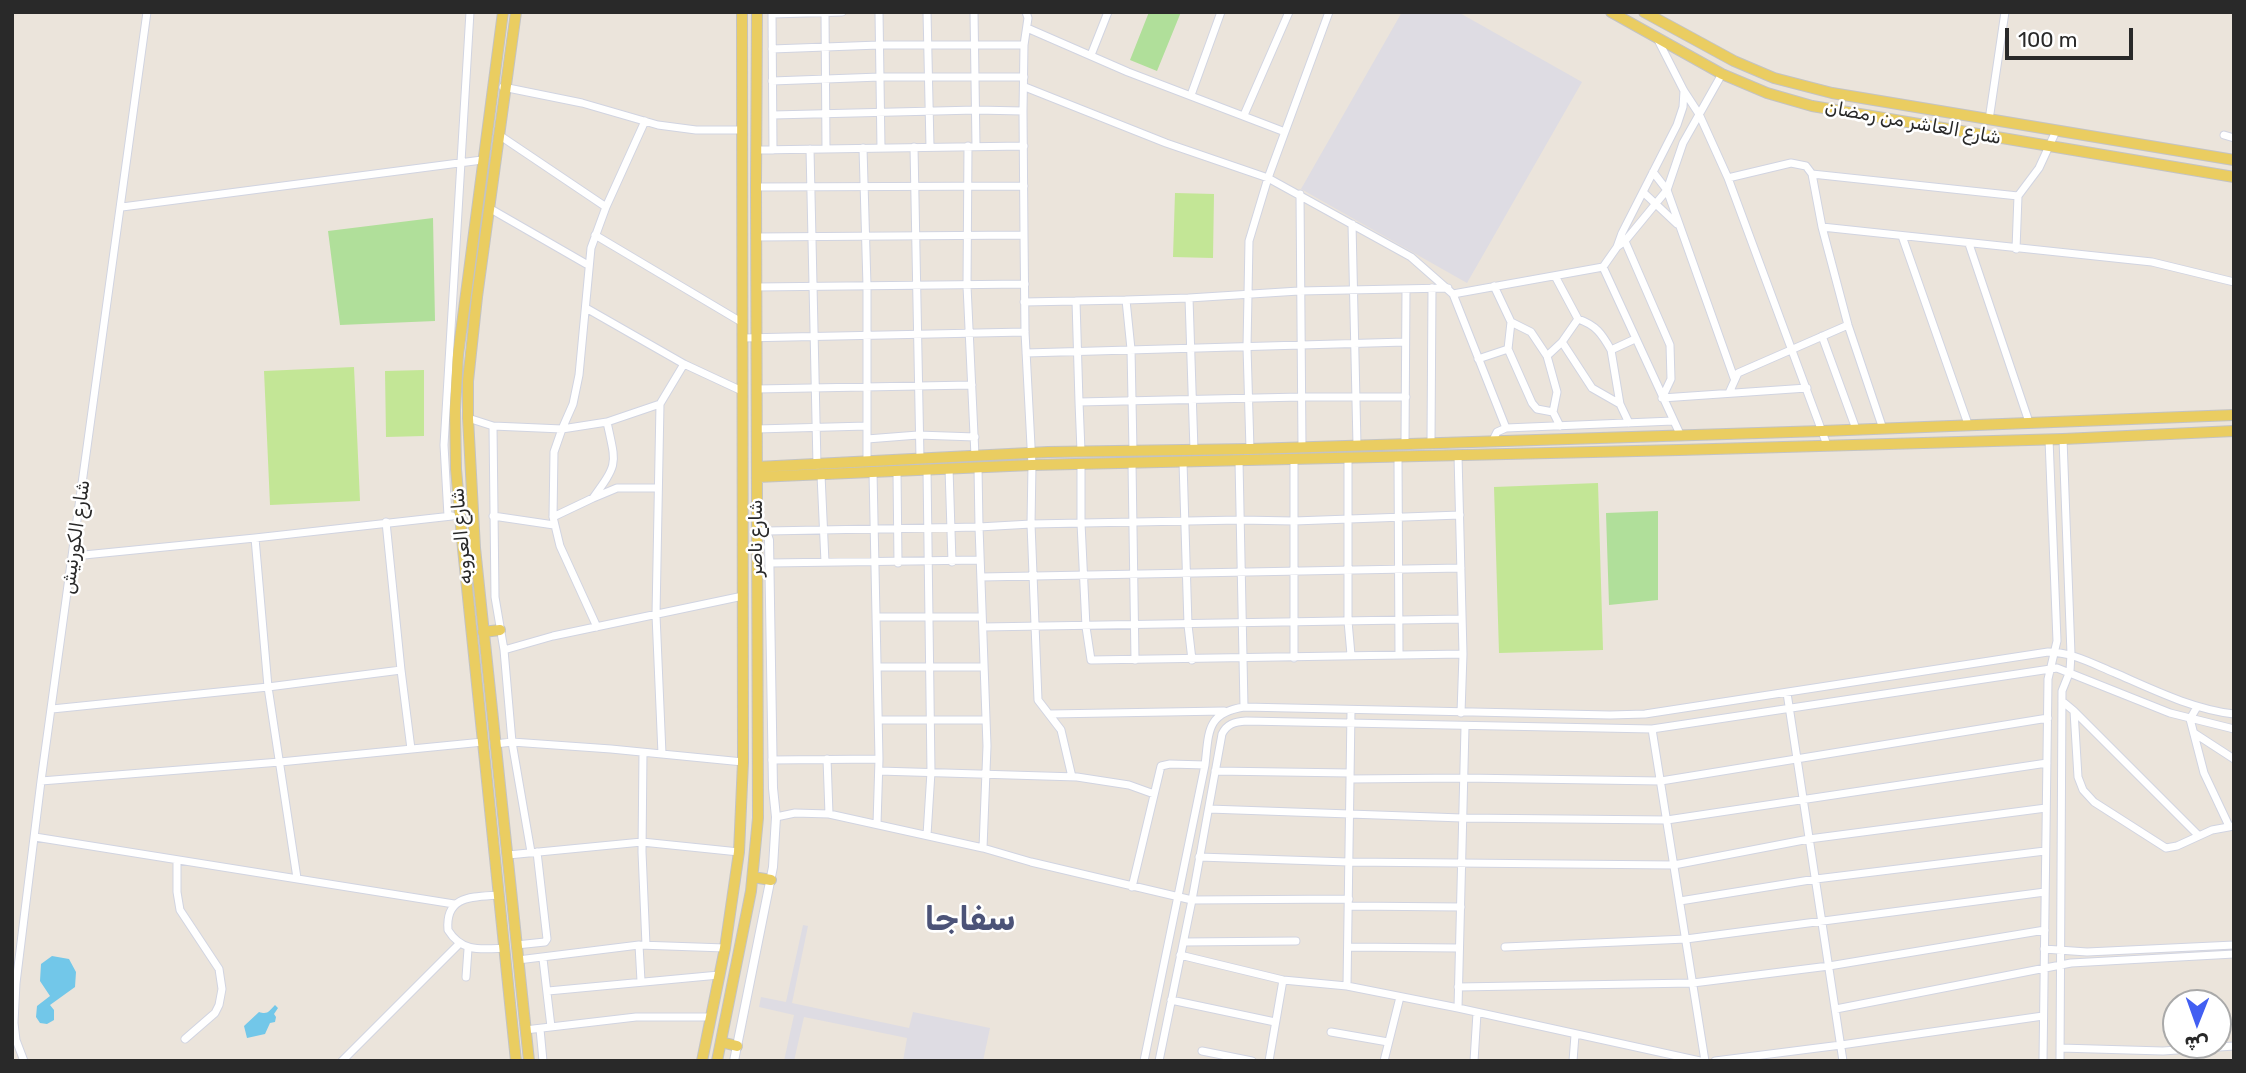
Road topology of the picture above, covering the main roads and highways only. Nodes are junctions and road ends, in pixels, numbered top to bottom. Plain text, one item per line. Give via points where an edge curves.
1 (503, 12) edge
2 (516, 12) edge
3 (742, 12) edge
4 (757, 12) edge
5 (1611, 12) edge
6 (1644, 12) edge
7 (2234, 160) edge
8 (2234, 177) edge
9 (488, 214) junction
10 (475, 218) junction
11 (743, 250) junction
12 (757, 250) junction
13 (742, 412) junction
14 (757, 413) junction
15 (2234, 415) edge
16 (2234, 431) edge
17 (1032, 459) junction
18 (976, 461) junction
19 (924, 464) junction
20 (870, 467) junction
21 (757, 472) junction
22 (475, 548) junction
23 (463, 549) junction
24 (500, 630) road end
25 (483, 632) junction
26 (758, 682) junction
27 (743, 683) junction
28 (743, 696) junction
29 (758, 697) junction
30 (753, 877) junction
31 (771, 880) road end
32 (511, 946) junction
33 (721, 1042) junction
34 (737, 1046) road end
35 (516, 1061) edge
36 (529, 1061) edge
37 (702, 1061) edge
38 (717, 1061) edge

1 - 10 main road, شارع العروبه
2 - 9 main road, شارع العروبه
3 - 11 main road, شارع ناصر
4 - 12 main road, شارع ناصر
5 - 8 main road, شارع العاشر من رمضان via 1721,74 1812,106
6 - 7 main road, شارع العاشر من رمضان via 1774,78 1832,93
9 - 10 main road
9 - 22 main road, شارع العروبه via 472,334 468,418
10 - 23 main road, شارع العروبه via 455,410 454,516
11 - 12 main road
11 - 13 main road, شارع ناصر
12 - 14 main road, شارع ناصر
13 - 14 main road
13 - 27 main road, شارع ناصر
14 - 21 main road, شارع ناصر
15 - 17 main road via 1081,451
16 - 17 main road via 1398,458 1081,464
17 - 18 main road
18 - 19 main road
18 - 19 main road via 949,468
19 - 20 main road
19 - 20 main road via 897,471
20 - 21 main road
21 - 26 main road, شارع ناصر
22 - 23 main road
22 - 25 main road, شارع العروبه
23 - 32 main road, شارع العروبه via 499,895
24 - 25 main road
25 - 32 main road, شارع العروبه via 508,855
26 - 27 main road
26 - 29 main road, شارع ناصر
27 - 28 main road, شارع ناصر
28 - 29 main road
28 - 37 main road, شارع ناصر via 739,852
29 - 30 main road, شارع ناصر
30 - 31 main road
30 - 33 main road, شارع ناصر
32 - 35 main road, شارع العروبه
32 - 36 main road, شارع العروبه via 518,960
33 - 34 main road
33 - 38 main road, شارع ناصر

